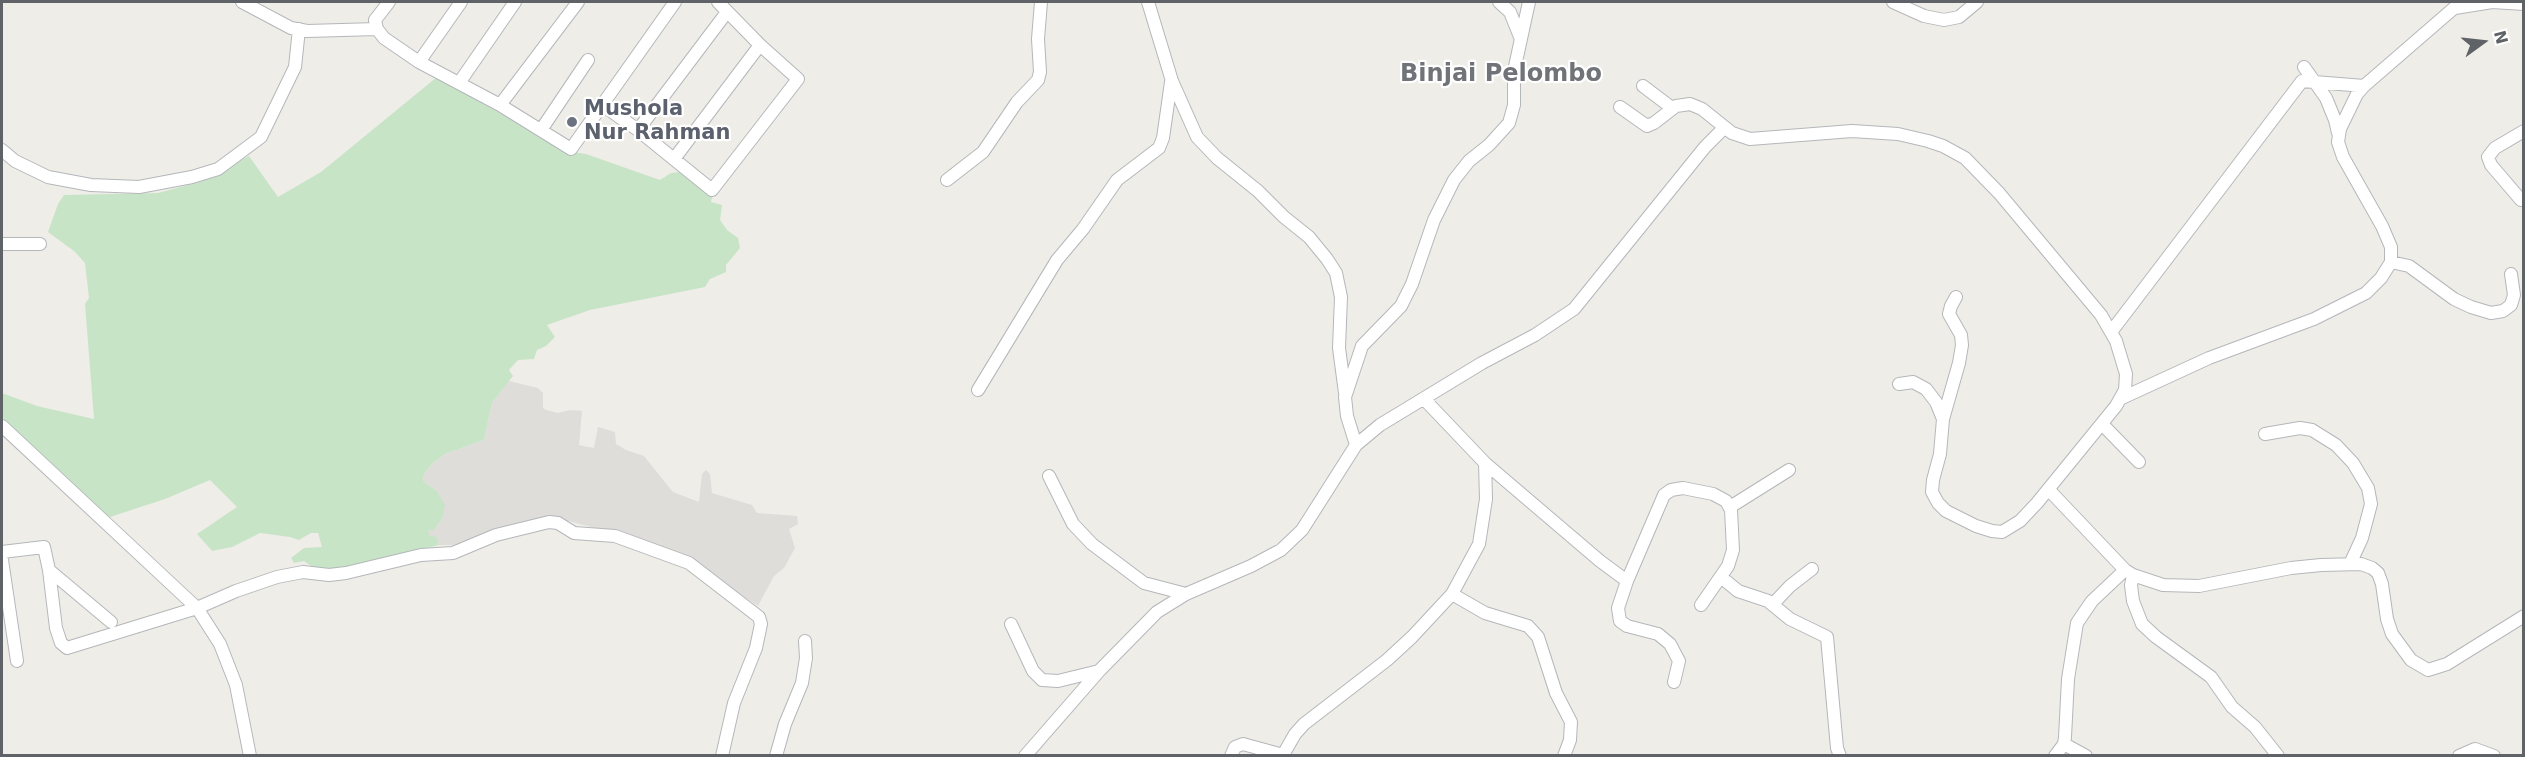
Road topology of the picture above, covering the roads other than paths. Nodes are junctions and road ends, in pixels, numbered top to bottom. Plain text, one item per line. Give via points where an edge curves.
1 (242, 2) edge
2 (389, 2) edge
3 (461, 2) edge
4 (578, 2) edge
5 (675, 2) edge
6 (718, 2) edge
7 (1041, 2) edge
8 (1148, 2) edge
9 (1499, 2) edge
10 (1529, 2) edge
11 (1893, 2) edge
12 (1977, 2) edge
13 (511, 3) edge
14 (2519, 3) edge
15 (2458, 5) edge
16 (727, 12) junction
17 (299, 29) junction
18 (377, 29) junction
19 (1520, 38) junction
20 (760, 45) junction
21 (588, 60) dead end
22 (419, 62) junction
23 (2304, 67) dead end
24 (2314, 80) junction
25 (1172, 81) junction
26 (459, 83) junction
27 (1644, 86) dead end
28 (2364, 86) junction
29 (601, 104) junction
30 (500, 105) junction
31 (1620, 107) dead end
32 (1672, 108) junction
33 (1724, 128) junction
34 (541, 130) junction
35 (638, 130) junction
36 (2523, 131) edge
37 (2338, 137) junction
38 (2, 150) edge
39 (674, 159) junction
40 (947, 180) dead end
41 (2521, 200) dead end
42 (2, 244) edge
43 (40, 244) dead end
44 (2391, 262) junction
45 (2511, 274) dead end
46 (1956, 297) dead end
47 (2111, 332) junction
48 (1899, 384) dead end
49 (978, 390) dead end
50 (1345, 397) junction
51 (2122, 398) junction
52 (1424, 399) junction
53 (1943, 419) junction
54 (2102, 424) junction
55 (2, 426) edge
56 (2265, 434) dead end
57 (1356, 445) junction
58 (2139, 462) dead end
59 (1485, 463) junction
60 (1789, 470) dead end
61 (1049, 476) dead end
62 (2049, 490) junction
63 (1730, 507) junction
64 (2, 552) edge
65 (2, 560) edge
66 (2350, 564) junction
67 (1812, 569) dead end
68 (49, 570) junction
69 (2129, 572) junction
70 (1721, 577) junction
71 (1627, 581) junction
72 (1186, 594) junction
73 (1452, 594) junction
74 (1773, 604) junction
75 (1701, 605) dead end
76 (197, 608) junction
77 (2523, 616) edge
78 (111, 622) dead end
79 (1011, 624) dead end
80 (805, 641) dead end
81 (17, 661) dead end
82 (1101, 670) junction
83 (1674, 682) dead end
84 (2064, 744) junction
85 (1283, 755) edge
86 (250, 756) edge
87 (722, 756) edge
88 (776, 756) edge
89 (1025, 756) edge
90 (1231, 756) edge
91 (1564, 756) edge
92 (1840, 756) edge
93 (2055, 756) edge
94 (2086, 756) edge
95 (2278, 756) edge
96 (2459, 756) edge
97 (2494, 756) edge

1 - 17 street
2 - 18 street via 376,17
3 - 22 street
4 - 30 street
5 - 29 street
6 - 16 street
7 - 40 street via 1038,80 1011,109 983,152
8 - 25 street
9 - 19 street via 1510,12
10 - 19 street
11 - 12 street via 1944,20 1959,17
13 - 26 street
14 - 15 street
15 - 28 street
16 - 20 street
16 - 35 street
17 - 18 street
17 - 38 street via 295,67 261,137 218,169 139,187 91,185 48,177
18 - 22 street
19 - 50 street via 1509,123 1454,180 1434,220 1408,292 1390,320 1362,346
20 - 39 street
20 - 39 street via 798,79 712,190
21 - 34 street
22 - 26 street
23 - 24 street
24 - 28 street
24 - 37 street via 2332,109
24 - 47 street via 2302,81
25 - 49 street via 1164,138 1159,148 1117,180 1057,260
25 - 50 street via 1191,127 1206,148 1309,237 1336,273 1341,297 1339,348
26 - 30 street
27 - 32 street
28 - 37 street
29 - 34 street via 571,149
29 - 35 street
30 - 34 street
31 - 32 street via 1647,126
32 - 33 street via 1686,103 1694,105
33 - 47 street via 1750,139 1852,131 1898,134 1944,146 1965,158 1999,193 2088,298
33 - 52 street via 1574,309
35 - 39 street
36 - 41 street via 2494,148 2488,157
37 - 44 street via 2343,157 2388,238
42 - 43 street
44 - 45 street via 2409,266 2454,299 2481,311 2499,312 2511,305
44 - 51 street via 2366,293 2343,305 2209,358
46 - 53 street via 1949,314 1962,345
47 - 51 street via 2125,364
48 - 53 street via 1913,382 1926,389
50 - 57 street
51 - 54 street
52 - 57 street via 1380,425
52 - 59 street
53 - 62 street via 1932,487 1936,500 1946,511 1976,526 2002,532 2020,521
54 - 58 street
54 - 62 street
55 - 76 street
56 - 66 street via 2300,428 2312,430 2353,463 2368,488 2371,504
57 - 72 street via 1302,530 1281,550
59 - 71 street
59 - 73 street via 1486,499 1479,544
60 - 63 street
61 - 72 street via 1073,524 1092,544 1143,583
62 - 69 street
63 - 70 street via 1732,555
63 - 71 street via 1721,498 1694,488 1667,492
64 - 68 street via 44,548
65 - 81 street
66 - 69 street via 2291,568 2199,586 2163,585
66 - 77 street via 2361,564 2378,573 2392,634 2411,660 2428,670 2447,664
67 - 74 street
68 - 76 street via 56,628 67,648
68 - 78 street
69 - 84 street via 2092,601 2077,623
69 - 95 street via 2133,601 2142,624 2211,677 2232,708 2255,727
70 - 74 street via 1738,591
70 - 75 street
71 - 83 street via 1618,608 1619,619 1627,626 1658,634 1670,644 1679,661
72 - 82 street via 1157,612
73 - 85 street via 1387,660 1304,724
73 - 91 street via 1485,614 1528,626 1538,637 1556,693 1571,722
74 - 92 street via 1790,619 1829,640
76 - 86 street via 220,644 232,674
76 - 87 street via 277,577 303,572 346,573 421,555 453,553 496,535 549,522 574,533 615,536 689,563 759,617 756,648 734,703
79 - 82 street via 1041,680 1058,681
80 - 88 street via 802,683
82 - 89 street
84 - 93 street
84 - 94 street
85 - 90 street via 1243,744 1235,747
96 - 97 street via 2475,749

